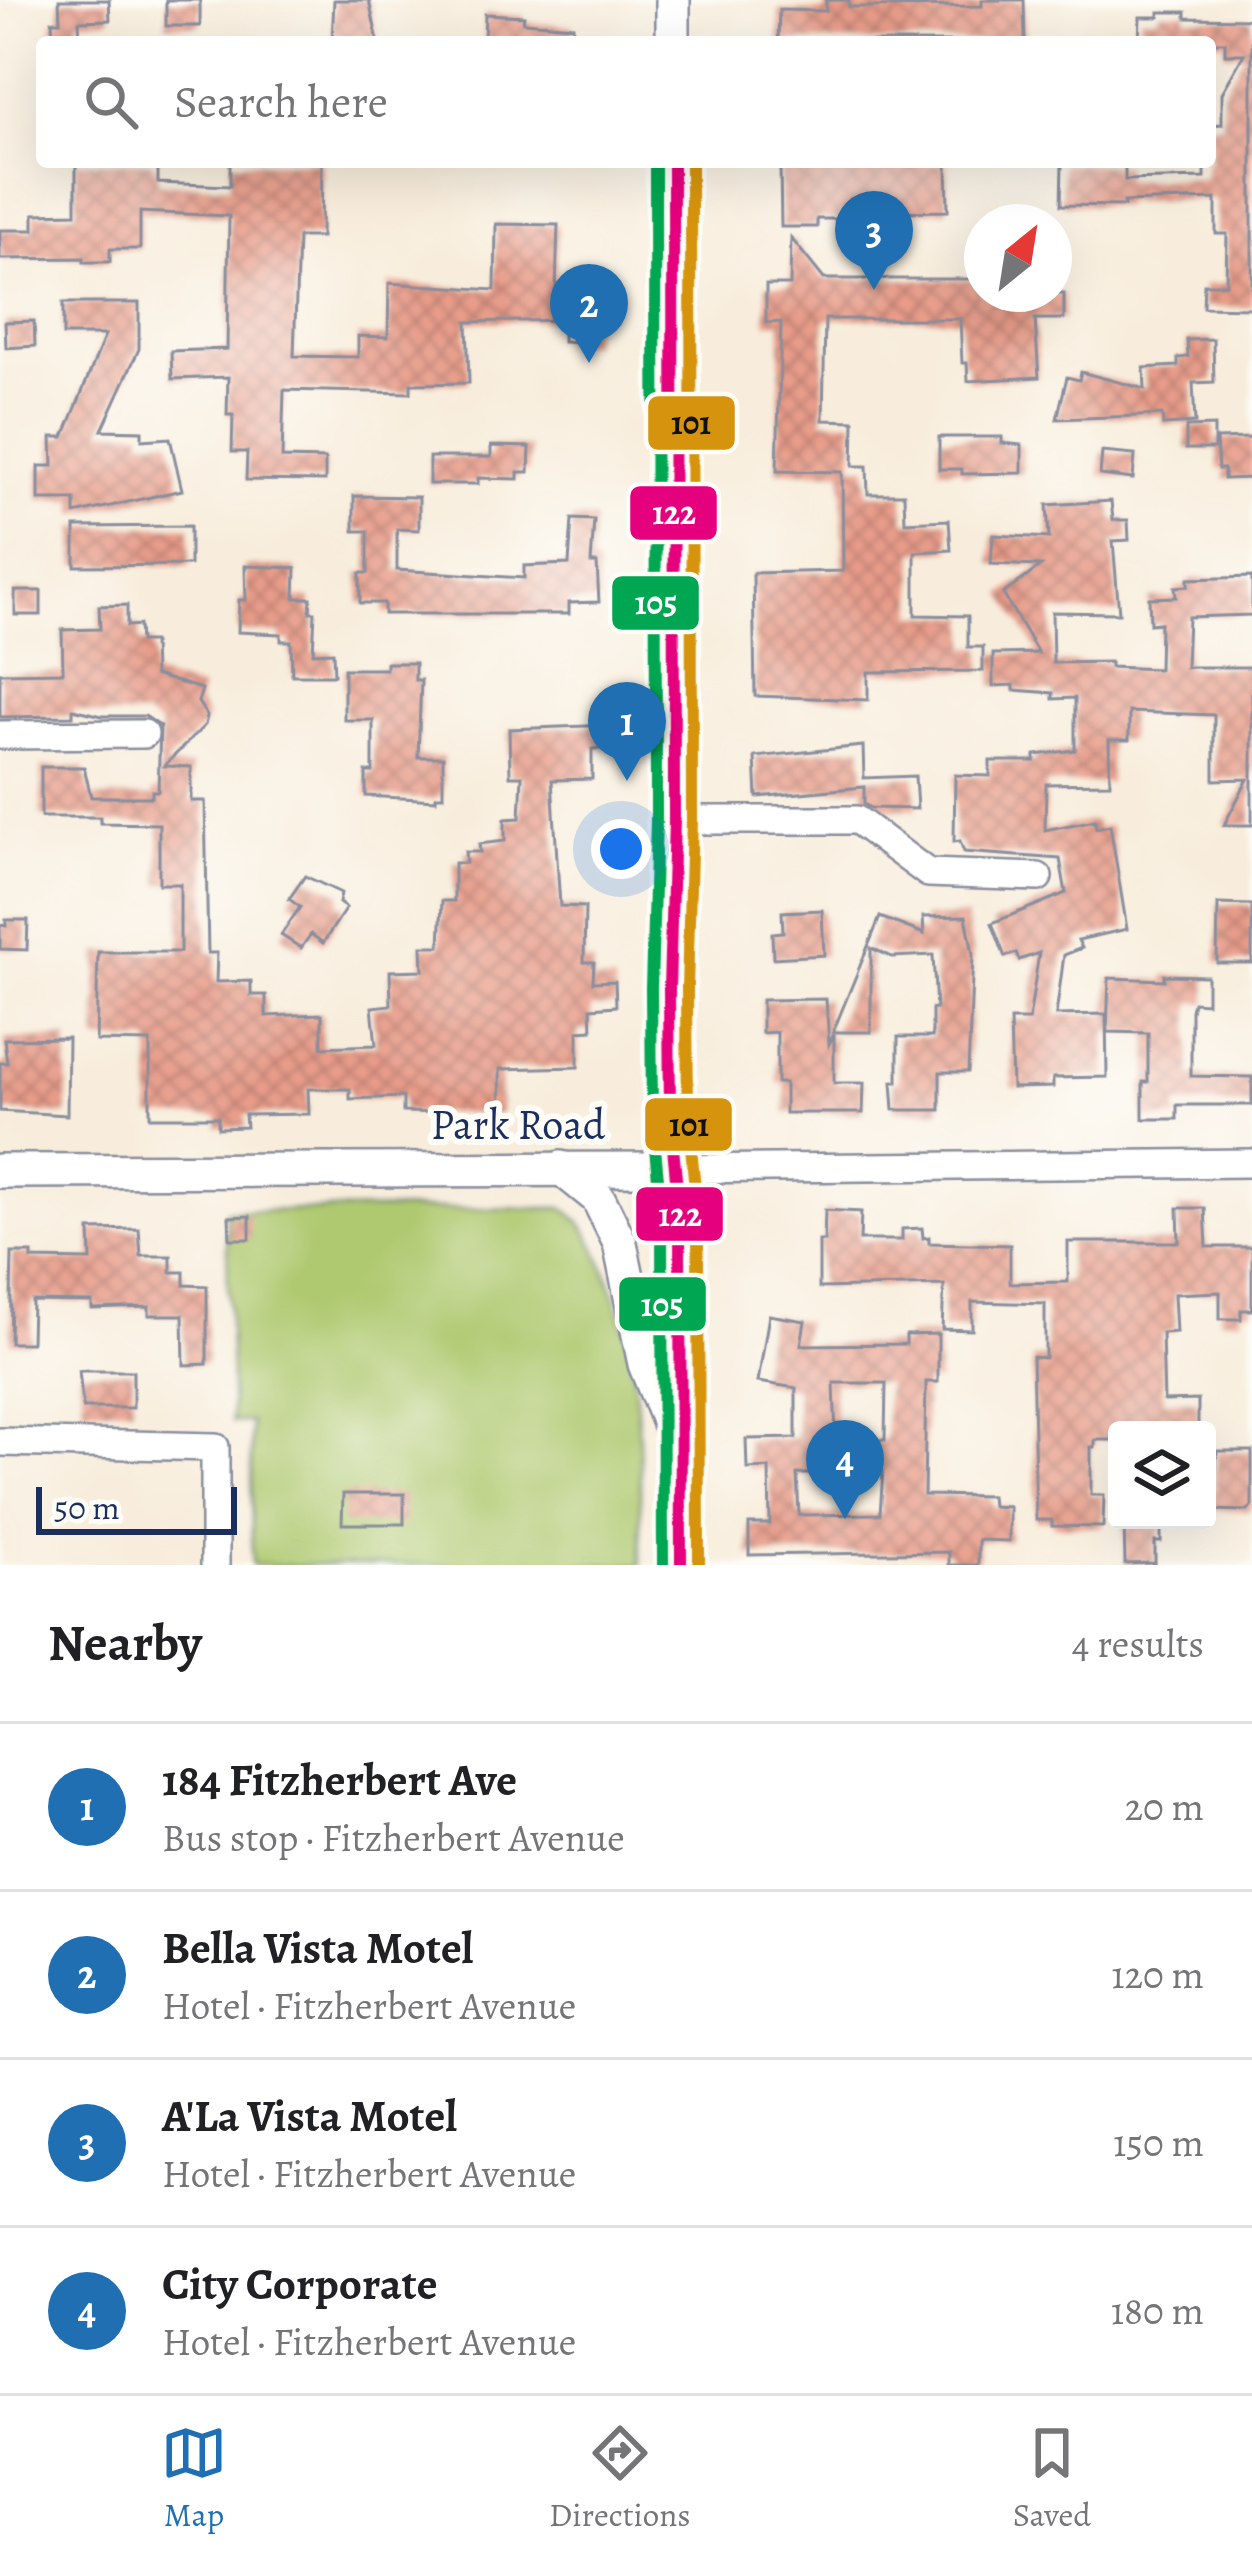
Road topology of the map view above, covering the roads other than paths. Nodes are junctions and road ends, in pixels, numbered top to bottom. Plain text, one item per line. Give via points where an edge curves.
1 (673, 0) edge
2 (674, 36) edge
3 (674, 168) edge
4 (145, 734) dead end
5 (0, 735) edge
6 (674, 820) junction
7 (1038, 877) dead end
8 (1252, 1163) edge
9 (561, 1168) junction
10 (674, 1169) junction
11 (0, 1171) edge
12 (0, 1442) edge
13 (681, 1451) junction
14 (215, 1565) edge
15 (681, 1565) edge

1 - 2 main road
3 - 6 main road
4 - 5 street
6 - 7 street via 857,820 928,873
6 - 10 main road
8 - 10 street, Park Road
9 - 10 main road, Park Road
9 - 11 main road, Park Road
9 - 13 main road via 598,1198 620,1244 645,1364
10 - 13 main road
12 - 14 street via 215,1448
13 - 15 main road

